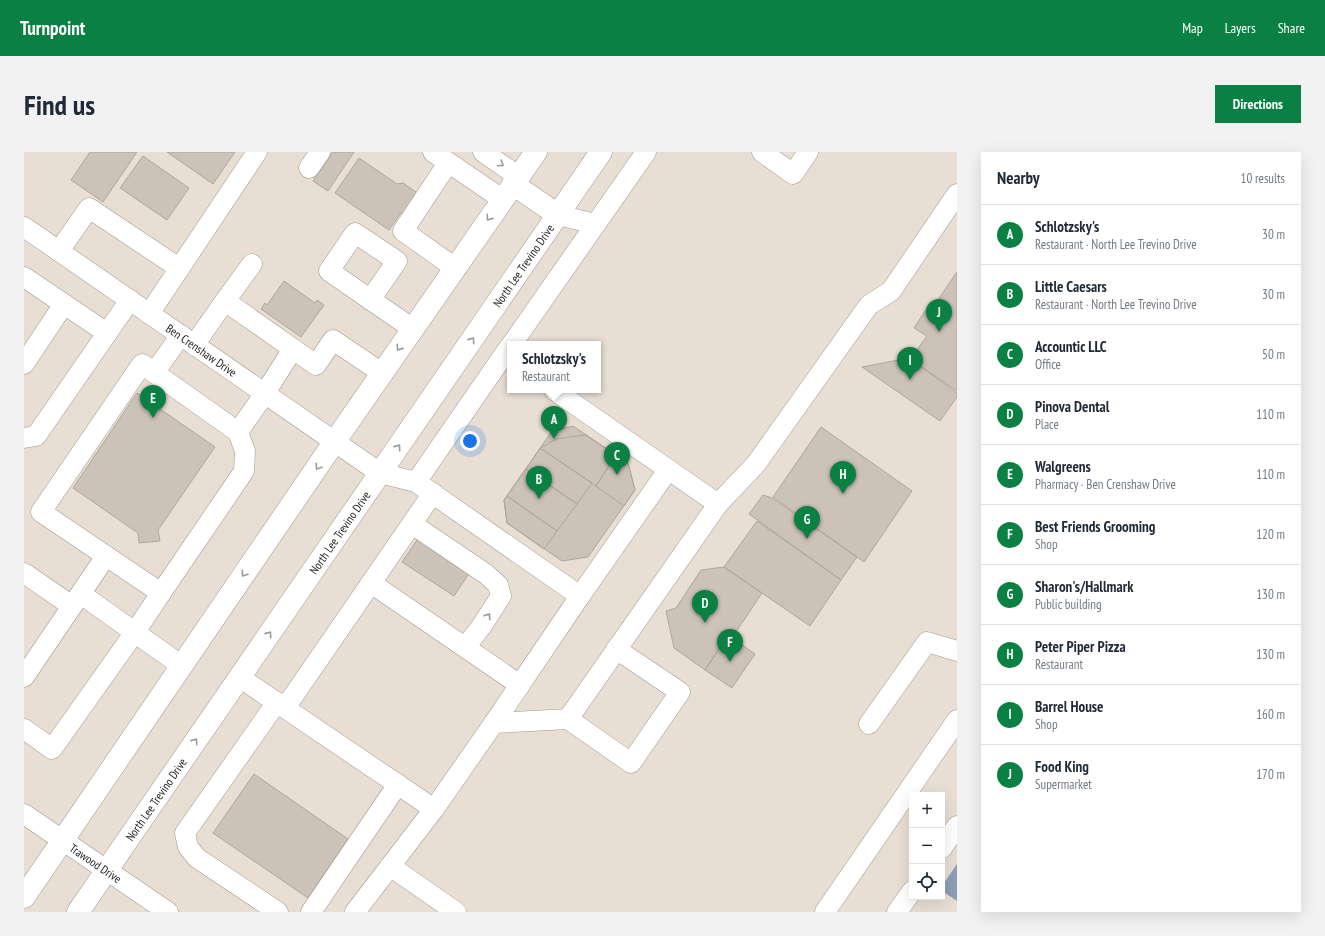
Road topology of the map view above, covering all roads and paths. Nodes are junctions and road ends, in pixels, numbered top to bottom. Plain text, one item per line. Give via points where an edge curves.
1 (257, 152) edge
2 (483, 152) edge
3 (536, 152) edge
4 (601, 152) edge
5 (646, 152) edge
6 (762, 152) edge
7 (808, 152) edge
8 (441, 157) edge
9 (511, 186) junction
10 (957, 194) edge
11 (558, 215) junction
12 (595, 224) junction
13 (24, 227) edge
14 (59, 251) junction
15 (252, 264) dead end
16 (179, 268) junction
17 (455, 268) junction
18 (24, 277) edge
19 (130, 300) junction
20 (370, 300) dead end
21 (225, 301) junction
22 (64, 304) junction
23 (149, 314) junction
24 (412, 329) junction
25 (107, 333) junction
26 (188, 340) junction
27 (516, 341) edge
28 (293, 349) junction
29 (507, 355) edge
30 (24, 364) edge
31 (154, 373) junction
32 (382, 373) junction
33 (265, 393) junction
34 (558, 393) edge
35 (238, 432) junction
36 (24, 438) edge
37 (335, 441) junction
38 (668, 470) junction
39 (380, 473) junction
40 (416, 482) junction
41 (433, 493) junction
42 (718, 504) junction
43 (412, 524) junction
44 (106, 556) junction
45 (24, 573) edge
46 (371, 584) junction
47 (161, 593) junction
48 (580, 596) junction
49 (77, 600) junction
50 (135, 632) junction
51 (466, 647) junction
52 (616, 649) junction
53 (957, 651) edge
54 (182, 666) junction
55 (24, 677) edge
56 (239, 677) junction
57 (520, 685) junction
58 (281, 705) junction
59 (568, 719) junction
60 (957, 720) edge
61 (494, 723) junction
62 (869, 724) dead end
63 (24, 730) edge
64 (398, 784) junction
65 (434, 809) junction
66 (24, 814) edge
67 (957, 826) edge
68 (63, 840) junction
69 (945, 844) edge
70 (390, 866) junction
71 (106, 870) junction
72 (909, 895) edge
73 (24, 897) edge
74 (78, 912) edge
75 (168, 912) edge
76 (278, 912) edge
77 (310, 912) edge
78 (355, 912) edge
79 (456, 912) edge
80 (825, 912) edge
81 (897, 912) edge

1 - 16 street
2 -> 9 street
3 - 9 main road
4 - 11 main road, North Lee Trevino Drive
5 - 12 street
6 - 7 street via 793,174
8 - 9 street
8 - 17 street via 403,231
9 - 11 main road
9 -> 17 main road
10 - 42 street via 891,291 869,305 756,464
11 - 12 street
39 -> 11 main road, North Lee Trevino Drive
12 - 27 street
13 - 14 street, Ben Crenshaw Drive
14 - 16 street via 89,208
14 - 19 street, Ben Crenshaw Drive
15 - 21 street
16 - 23 street
17 - 24 main road
18 - 22 street
19 - 23 street, Ben Crenshaw Drive
19 - 25 street
20 - 24 street
21 - 26 street
21 - 28 street
22 - 25 street
22 - 30 street
23 - 26 street, Ben Crenshaw Drive
24 -> 32 main road
25 - 36 street via 36,436
26 - 31 street
26 - 33 street, Ben Crenshaw Drive
28 - 32 street via 316,365 333,340
28 - 33 street
29 - 40 street
31 - 35 street
31 - 44 street via 142,364 41,512
32 - 37 main road
33 - 35 street
33 - 37 street, Ben Crenshaw Drive
34 - 38 street
35 - 47 street via 245,451 244,470
37 - 39 street, Ben Crenshaw Drive
37 -> 54 main road
38 - 42 street
38 - 48 street
39 - 40 street
56 -> 39 main road, North Lee Trevino Drive
40 - 41 street
41 - 43 street
41 - 48 street
42 - 52 street
43 - 46 street
51 -> 43 street via 501,596 498,585 486,574
44 - 47 street
44 - 49 street
45 - 49 street
46 - 51 street
46 - 58 street
47 - 50 street
48 - 57 street
49 - 50 street
49 - 55 street
50 - 54 street
50 - 63 street via 52,749
51 - 57 street
52 - 59 street
52 - 59 street via 680,692 632,763
53 - 62 street via 927,642
54 - 68 main road
56 - 58 street
71 -> 56 main road, North Lee Trevino Drive
57 - 61 street
58 - 64 street
58 - 76 street via 185,833 188,847 198,858
59 - 61 street
60 - 80 street
61 - 65 street
64 - 65 street
64 - 77 street
65 - 70 street
66 - 68 street, Trawood Drive
67 - 69 street
68 - 71 street, Trawood Drive
68 - 73 main road
70 - 78 street
70 - 79 street
71 - 74 main road, North Lee Trevino Drive
71 - 75 street, Trawood Drive
72 - 81 street

